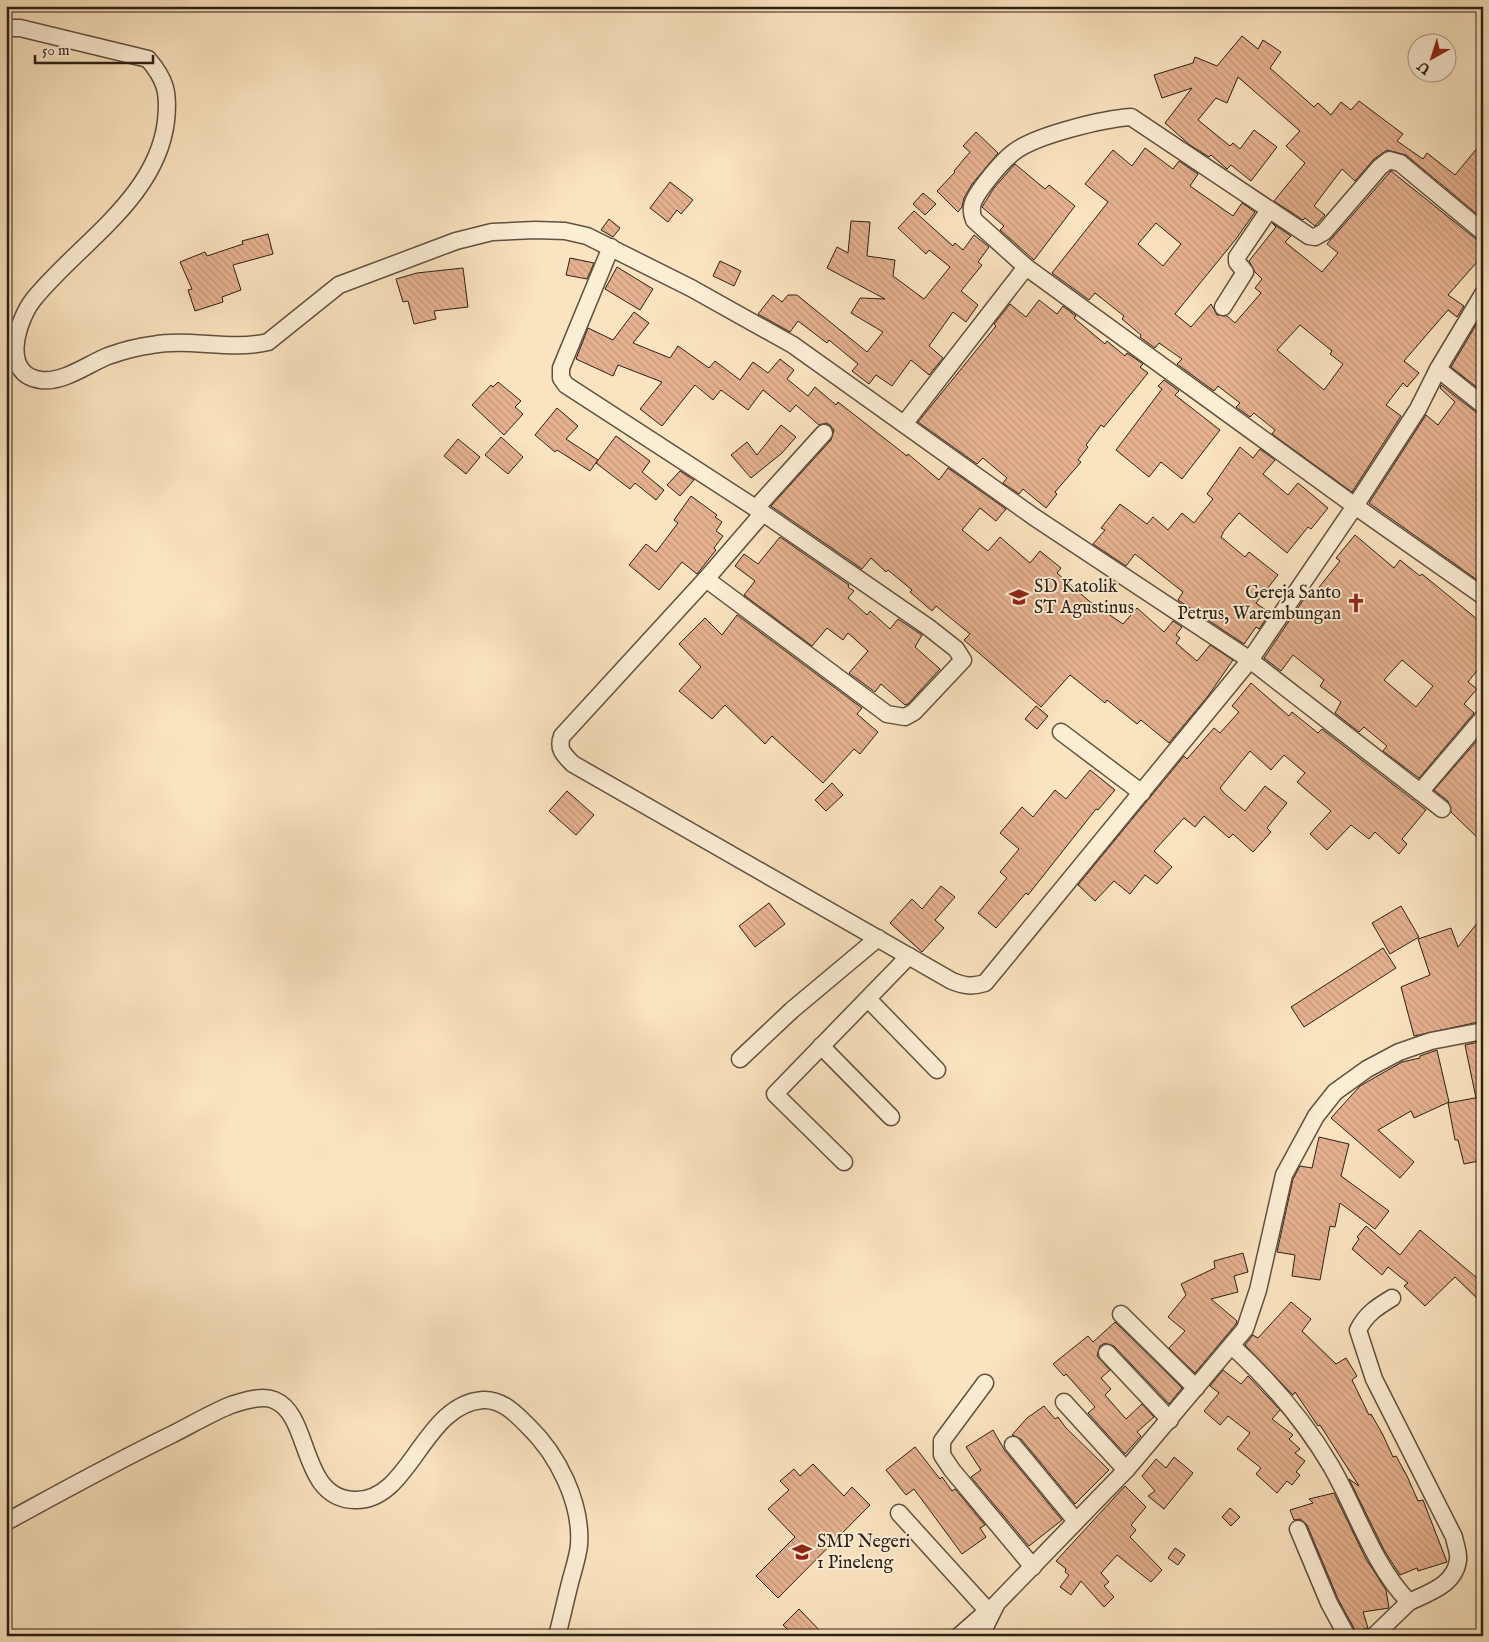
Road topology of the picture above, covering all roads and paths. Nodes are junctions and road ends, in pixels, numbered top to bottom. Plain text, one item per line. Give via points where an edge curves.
1 (6, 28) edge
2 (1269, 210) junction
3 (1483, 232) edge
4 (611, 247) junction
5 (1026, 267) junction
6 (1482, 299) edge
7 (1223, 307) dead end
8 (1438, 369) junction
9 (1483, 405) edge
10 (904, 424) junction
11 (824, 433) dead end
12 (1355, 506) junction
13 (759, 510) junction
14 (706, 579) junction
15 (1483, 596) edge
16 (1250, 660) junction
17 (1483, 718) edge
18 (1061, 732) dead end
19 (1420, 792) junction
20 (1142, 793) junction
21 (1442, 809) dead end
22 (878, 938) junction
23 (909, 956) junction
24 (868, 999) junction
25 (1483, 1030) edge
26 (821, 1046) junction
27 (740, 1059) dead end
28 (937, 1070) dead end
29 (891, 1117) dead end
30 (844, 1162) dead end
31 (1392, 1298) dead end
32 (1121, 1314) dead end
33 (1232, 1346) junction
34 (1107, 1353) dead end
35 (984, 1384) dead end
36 (1196, 1388) junction
37 (1064, 1402) dead end
38 (1170, 1420) junction
39 (1013, 1445) dead end
40 (1126, 1470) junction
41 (899, 1513) dead end
42 (1076, 1521) junction
43 (6, 1522) edge
44 (1298, 1529) dead end
45 (1033, 1567) junction
46 (1409, 1602) junction
47 (993, 1607) junction
48 (557, 1636) edge
49 (959, 1636) edge
50 (984, 1636) edge
51 (1347, 1636) edge
52 (1374, 1636) edge

1 - 4 street via 20,28 148,59 166,85 168,106 164,134 147,175 125,204 34,300 20,321 14,352 16,362 28,376 41,380 58,378 128,349 155,344 186,342 254,346 268,342 339,286 456,241 492,232 565,230
2 - 3 street via 1315,237 1336,220 1385,162 1394,160
2 - 5 street via 1131,117 1104,121 1039,139 1016,150 973,200 970,212 974,220
2 - 7 street via 1237,257 1245,272
4 - 10 street via 793,345
4 - 13 street via 561,368 562,378 571,388
5 - 10 street
5 - 12 street
6 - 8 street
8 - 9 street
8 - 12 street via 1418,409
10 - 16 street via 1088,554
11 - 13 street
12 - 15 street
12 - 16 street
13 - 14 street
13 - 14 street via 928,627 962,655 962,662 914,712 905,717 887,714
14 - 22 street via 562,736 559,743 562,754 573,764
16 - 19 street
16 - 20 street
17 - 19 street
18 - 20 street
19 - 21 street
20 - 23 street via 985,983 965,986
22 - 23 street
22 - 27 street via 792,1010
23 - 24 street
24 - 26 street
24 - 28 street
25 - 33 street via 1431,1041 1399,1052 1348,1081 1330,1098 1316,1116 1284,1175 1251,1316
26 - 29 street
26 - 30 street via 775,1094
31 - 46 street via 1371,1311 1358,1330 1374,1379 1454,1537 1459,1560 1452,1576 1440,1587
32 - 36 street
33 - 36 street
33 - 46 street via 1263,1374 1299,1416 1331,1466 1392,1583
34 - 38 street
35 - 45 street via 940,1448 952,1470
36 - 38 street
37 - 40 street
38 - 40 street
39 - 42 street
40 - 42 street
41 - 47 street
42 - 45 street
43 - 48 street via 231,1405 262,1398 273,1399 290,1411 325,1490 343,1499 371,1499 395,1481 436,1426 471,1403 493,1401 512,1410 532,1429 551,1453 573,1498 579,1547
44 - 51 street via 1329,1603
45 - 47 street
46 - 52 street
47 - 49 street
47 - 50 street

